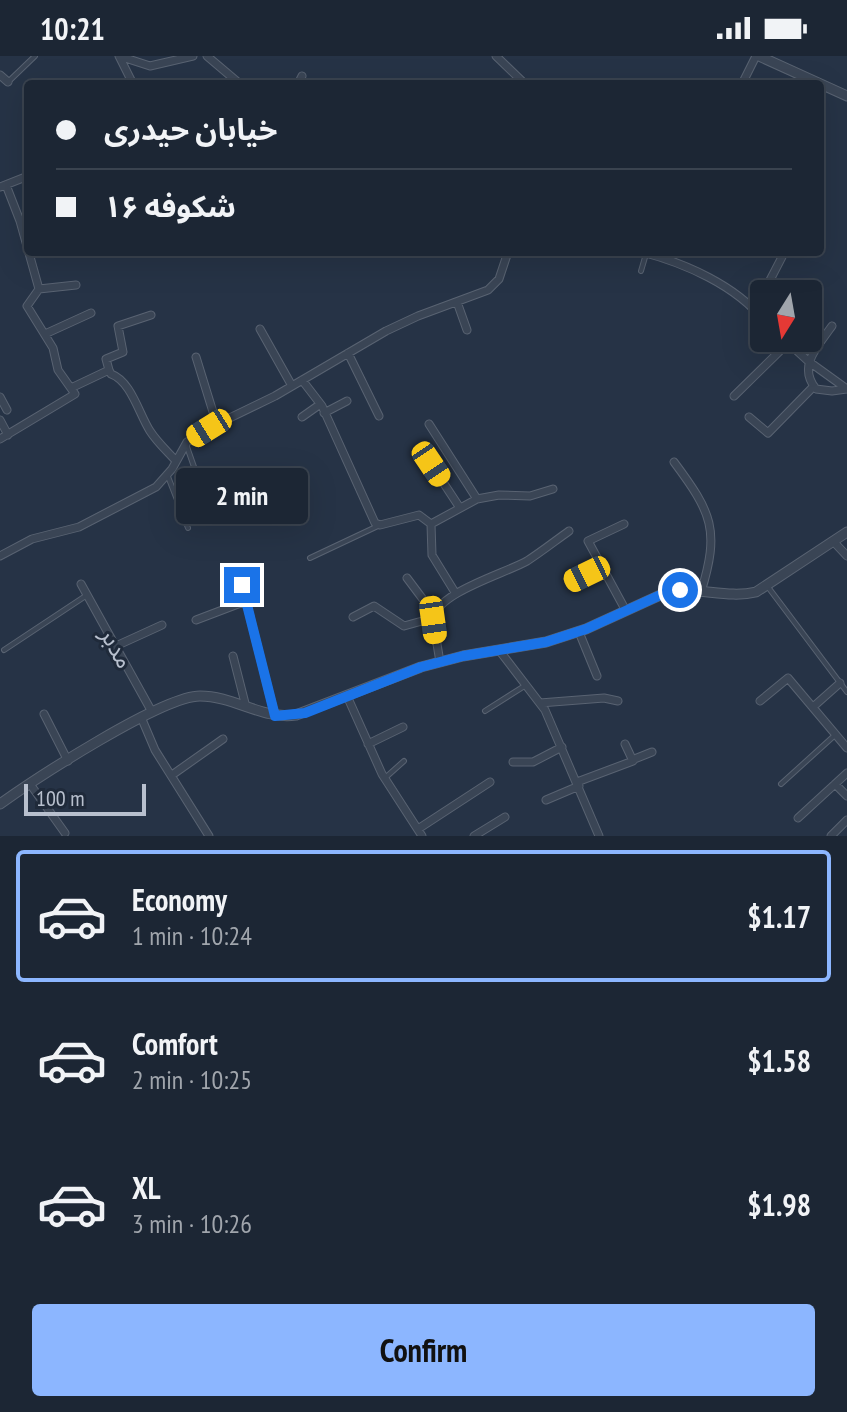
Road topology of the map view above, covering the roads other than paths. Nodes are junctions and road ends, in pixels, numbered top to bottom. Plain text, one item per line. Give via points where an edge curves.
1 (35, 56) edge
2 (193, 56) edge
3 (207, 56) edge
4 (225, 56) edge
5 (496, 56) edge
6 (758, 56) edge
7 (219, 66) junction
8 (0, 75) edge
9 (131, 80) edge
10 (235, 80) edge
11 (521, 80) edge
12 (744, 80) edge
13 (811, 80) edge
14 (8, 82) joint
15 (824, 86) edge
16 (847, 96) edge
17 (24, 178) edge
18 (3, 186) edge
19 (24, 221) edge
20 (32, 256) edge
21 (507, 256) edge
22 (643, 256) edge
23 (660, 256) edge
24 (782, 257) dead end
25 (641, 271) dead end
26 (770, 280) edge
27 (76, 285) dead end
28 (39, 289) junction
29 (457, 302) junction
30 (750, 305) edge
31 (91, 313) dead end
32 (151, 315) dead end
33 (832, 326) dead end
34 (260, 329) dead end
35 (467, 330) dead end
36 (45, 334) junction
37 (775, 352) edge
38 (799, 352) edge
39 (348, 353) junction
40 (196, 357) dead end
41 (808, 361) junction
42 (109, 370) junction
43 (302, 380) junction
44 (292, 386) junction
45 (814, 386) junction
46 (71, 388) junction
47 (847, 389) edge
48 (734, 396) dead end
49 (0, 397) edge
50 (347, 401) dead end
51 (322, 409) junction
52 (4, 413) edge
53 (379, 416) dead end
54 (302, 417) dead end
55 (749, 417) dead end
56 (429, 424) dead end
57 (217, 425) junction
58 (4, 437) edge
59 (186, 444) junction
60 (176, 461) junction
61 (674, 462) dead end
62 (431, 464) dead end
63 (167, 474) junction
64 (553, 489) dead end
65 (477, 499) junction
66 (460, 508) junction
67 (213, 521) dead end
68 (431, 524) junction
69 (624, 524) dead end
70 (380, 525) junction
71 (188, 528) dead end
72 (569, 531) dead end
73 (847, 532) edge
74 (57, 535) junction
75 (833, 541) junction
76 (61, 545) dead end
77 (0, 556) edge
78 (847, 556) edge
79 (310, 558) dead end
80 (602, 567) junction
81 (238, 569) dead end
82 (407, 578) dead end
83 (572, 581) dead end
84 (81, 584) dead end
85 (768, 587) junction
86 (701, 592) junction
87 (456, 594) junction
88 (87, 595) junction
89 (246, 601) junction
90 (626, 611) junction
91 (434, 616) junction
92 (353, 617) dead end
93 (196, 620) dead end
94 (162, 625) dead end
95 (579, 632) junction
96 (116, 646) junction
97 (4, 650) dead end
98 (499, 650) junction
99 (233, 656) dead end
100 (440, 662) junction
101 (597, 676) dead end
102 (840, 683) junction
103 (526, 685) junction
104 (847, 692) edge
105 (347, 696) junction
106 (618, 701) dead end
107 (760, 701) dead end
108 (540, 703) junction
109 (246, 707) junction
110 (813, 707) junction
111 (485, 711) dead end
112 (152, 712) junction
113 (44, 714) dead end
114 (275, 716) junction
115 (141, 717) junction
116 (403, 727) dead end
117 (836, 734) junction
118 (223, 739) dead end
119 (368, 744) junction
120 (625, 744) dead end
121 (562, 747) junction
122 (847, 748) edge
123 (652, 752) dead end
124 (632, 760) junction
125 (68, 761) junction
126 (404, 761) dead end
127 (513, 762) dead end
128 (847, 773) edge
129 (172, 775) junction
130 (385, 779) junction
131 (490, 782) dead end
132 (30, 784) junction
133 (578, 784) junction
134 (781, 784) dead end
135 (835, 784) junction
136 (847, 796) edge
137 (546, 800) dead end
138 (0, 804) edge
139 (505, 817) dead end
140 (798, 818) dead end
141 (847, 820) edge
142 (65, 833) dead end
143 (420, 833) edge
144 (209, 836) edge
145 (474, 836) edge
146 (599, 836) edge
147 (831, 836) edge

1 - 14 lane
2 - 9 street via 150,66 119,56
3 - 7 street
4 - 7 street
5 - 11 street
6 - 12 street
6 - 13 street
7 - 10 street
8 - 14 street
15 - 16 street
17 - 18 street
18 - 19 street
20 - 28 street
21 - 29 street via 499,279 488,290
22 - 25 lane
23 - 30 street via 716,281
24 - 26 street
27 - 28 street
28 - 36 street via 27,306
29 - 35 street
29 - 39 street
31 - 36 street
32 - 42 street via 118,326 123,352 106,359
33 - 41 street
34 - 44 street
36 - 46 street
37 - 48 street
38 - 41 street
39 - 43 street
39 - 53 street
40 - 57 street
41 - 45 street via 807,375
41 - 47 street
42 - 46 street
42 - 60 street via 134,396 149,429
43 - 44 street
43 - 51 street
44 - 57 street
45 - 47 street via 822,391
45 - 55 street via 768,433
46 - 58 street via 75,394
49 - 52 street
50 - 51 street
51 - 54 street
51 - 70 street via 371,517
52 - 58 street
56 - 65 street
57 - 59 street
59 - 60 street
59 - 67 lane
60 - 63 street
61 - 86 street via 711,524 710,562
62 - 66 street
63 - 71 lane
63 - 74 street via 156,487
64 - 65 street
65 - 66 street
66 - 68 street
68 - 70 street via 419,515
68 - 87 street via 432,555
69 - 80 street via 588,541
70 - 79 lane
72 - 87 street via 528,560
73 - 75 street
74 - 76 street
74 - 77 street via 32,539
75 - 78 street
75 - 85 street
80 - 83 street
80 - 90 street
81 - 89 street
82 - 91 street
84 - 88 street, مدبر
85 - 86 street via 746,594
85 - 102 lane
86 - 90 street via 667,592
87 - 91 street
88 - 96 street, مدبر
88 - 97 lane
89 - 93 street
89 - 114 street
90 - 95 street
91 - 92 street via 404,626 374,606
91 - 100 street
94 - 96 street
95 - 98 street
95 - 101 street
96 - 112 street, مدبر
98 - 100 street
98 - 103 street
99 - 109 street
100 - 105 street
102 - 104 lane
102 - 110 street
103 - 108 street
103 - 111 lane
105 - 114 street via 305,713
105 - 119 street
106 - 108 street
107 - 110 street via 788,678
108 - 121 street
109 - 112 street via 199,696
109 - 114 street
110 - 117 street
112 - 115 street
113 - 125 street
115 - 125 street
115 - 129 street
116 - 119 street
117 - 122 street
117 - 134 lane
118 - 129 street
119 - 130 street
120 - 124 street
121 - 127 street via 533,762
121 - 133 street
123 - 124 street
124 - 133 street
125 - 132 street
126 - 130 lane
128 - 135 street
129 - 144 street
130 - 143 street
131 - 143 street
132 - 138 street
132 - 142 street
133 - 137 street
133 - 146 street
135 - 136 street
135 - 140 street
139 - 145 street
141 - 147 street

